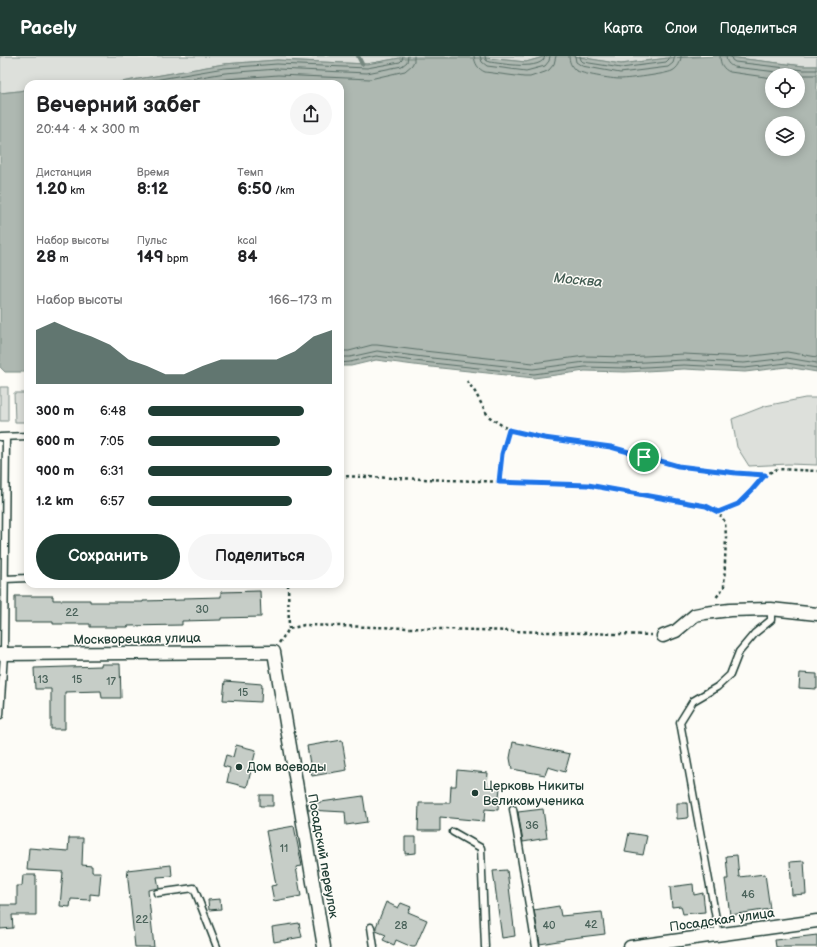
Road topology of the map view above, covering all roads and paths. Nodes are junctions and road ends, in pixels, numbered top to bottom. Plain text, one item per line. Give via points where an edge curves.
1 (467, 381) dead end
2 (509, 430) junction
3 (24, 436) edge
4 (3, 437) edge
5 (817, 471) edge
6 (3, 475) edge
7 (765, 475) junction
8 (344, 476) edge
9 (499, 482) junction
10 (718, 512) junction
11 (24, 578) edge
12 (5, 579) junction
13 (288, 588) edge
14 (771, 609) junction
15 (705, 613) junction
16 (817, 614) edge
17 (288, 629) junction
18 (663, 636) joint
19 (274, 652) junction
20 (2, 654) edge
21 (0, 715) edge
22 (513, 809) dead end
23 (453, 832) dead end
24 (157, 893) dead end
25 (817, 921) edge
26 (371, 927) dead end
27 (720, 941) edge
28 (216, 947) edge
29 (324, 947) edge
30 (374, 947) edge
31 (485, 947) edge
32 (536, 947) edge
33 (630, 947) edge

1 - 2 path via 488,416
2 - 7 path via 544,438 611,447 678,466
2 - 9 path via 502,454
3 - 4 lane
4 - 6 lane
5 - 7 path via 778,469
6 - 12 lane
7 - 10 path via 738,504
8 - 9 path
9 - 10 path via 588,485 706,506
10 - 15 path via 725,522 724,587
11 - 12 lane
12 - 20 lane
13 - 17 path
14 - 15 street
14 - 16 street
14 - 27 lane via 771,620 755,633 739,652 730,674 717,687 693,701 680,722
15 - 18 street via 695,615 676,630
17 - 18 path via 304,625
17 - 19 path
19 - 20 street, Москворецкая улица
19 - 29 street, Посадский переулок
20 - 21 lane
22 - 32 lane
23 - 31 lane via 482,848
24 - 28 lane via 194,888
25 - 27 street, Посадская улица
26 - 30 lane
27 - 33 street, Посадская улица

